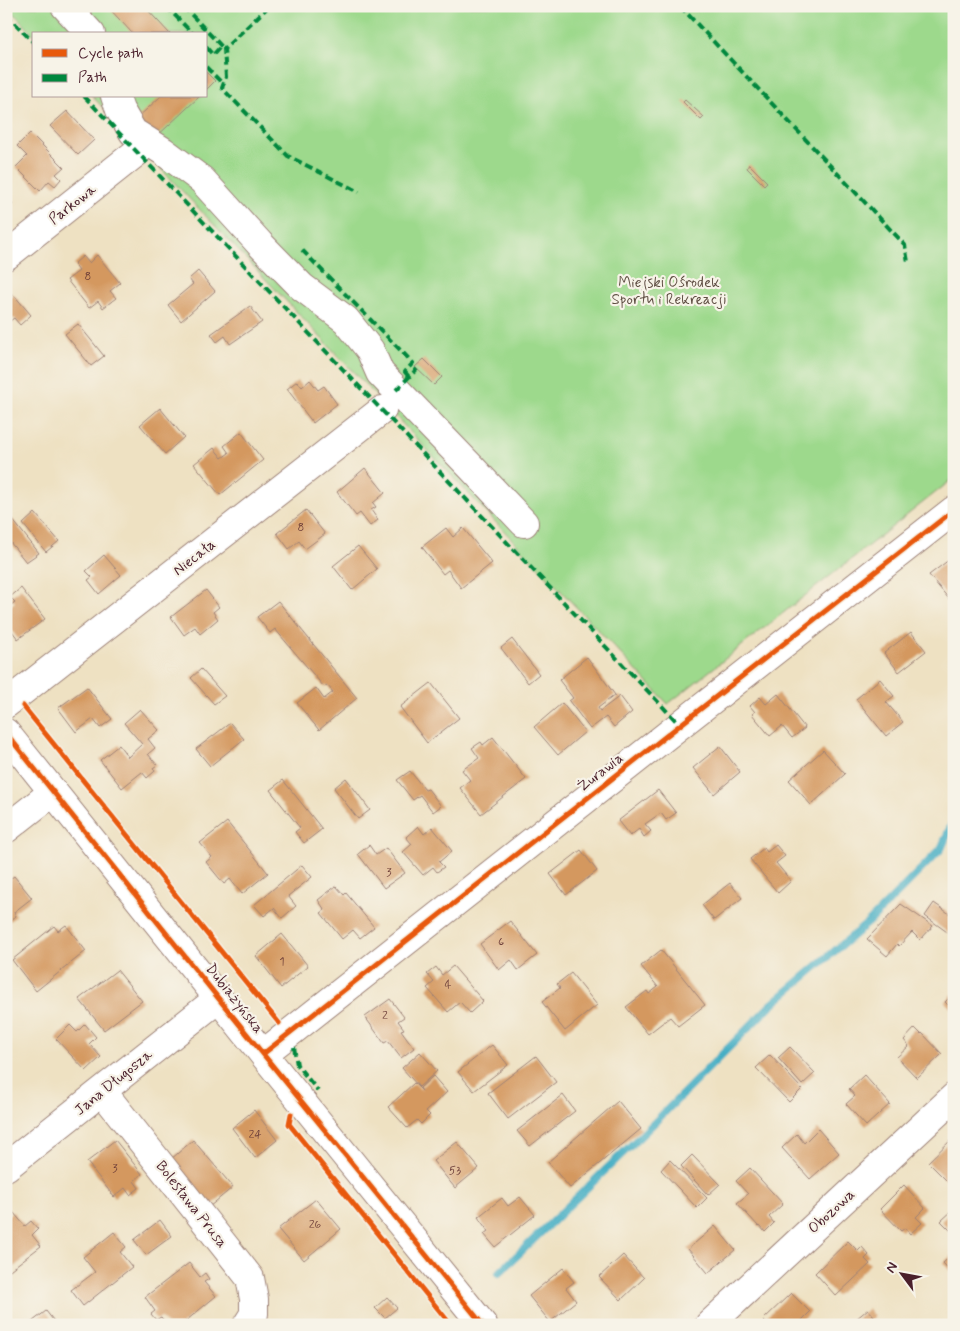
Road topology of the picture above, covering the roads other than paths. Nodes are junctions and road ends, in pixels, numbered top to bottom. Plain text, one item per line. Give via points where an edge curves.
1 (65, 6) edge
2 (88, 32) edge
3 (116, 98) edge
4 (137, 152) dead end
5 (6, 256) edge
6 (382, 410) dead end
7 (954, 510) edge
8 (524, 523) dead end
9 (6, 704) edge
10 (6, 733) edge
11 (53, 792) junction
12 (6, 829) edge
13 (219, 998) junction
14 (263, 1054) junction
15 (102, 1091) junction
16 (954, 1097) edge
17 (6, 1167) edge
18 (246, 1325) edge
19 (482, 1325) edge
20 (709, 1325) edge

1 - 2 street
3 - 8 street via 133,132 202,180 302,286 346,320 370,350 380,373
4 - 5 street, Parkowa
6 - 9 street, Niecała
7 - 14 street, Żurawia
10 - 11 street, Dubiażyńska
11 - 12 street
11 - 13 street, Dubiażyńska
13 - 14 street, Dubiażyńska
13 - 15 street, Jana Długosza
14 - 19 street, Dubiażyńska
15 - 17 street, Jana Długosza
15 - 18 street, Bolesława Prusa via 250,1278 254,1314
16 - 20 street, Obozowa

